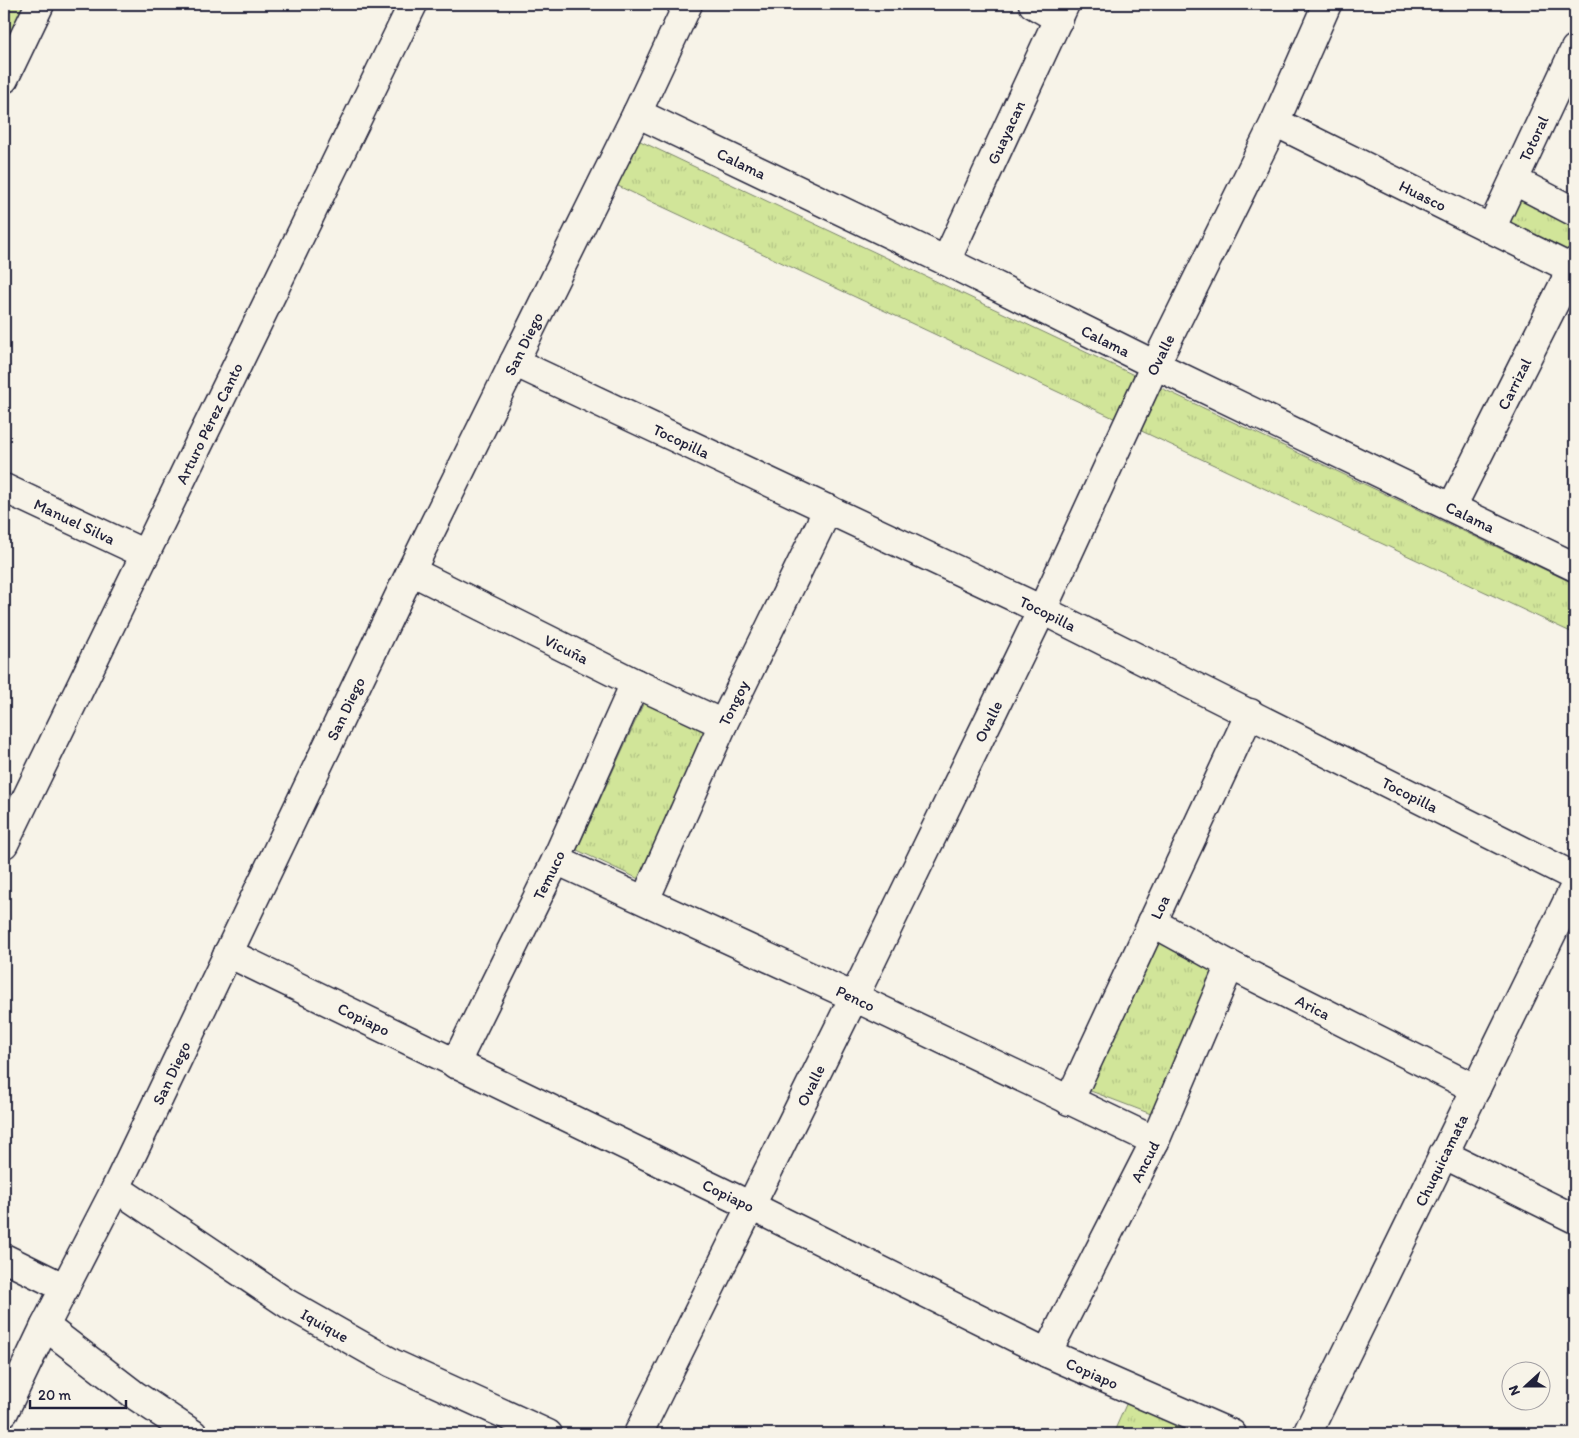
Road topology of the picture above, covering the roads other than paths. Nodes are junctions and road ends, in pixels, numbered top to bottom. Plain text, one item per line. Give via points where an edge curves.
1 (40, 4) edge
2 (413, 4) edge
3 (688, 4) edge
4 (1033, 4) edge
5 (1327, 4) edge
6 (1062, 11) edge
7 (1575, 49) edge
8 (4, 79) edge
9 (638, 113) junction
10 (1275, 122) junction
11 (1515, 181) junction
12 (1575, 212) edge
13 (1492, 229) junction
14 (946, 261) junction
15 (1574, 266) edge
16 (514, 362) junction
17 (1155, 365) junction
18 (4, 488) edge
19 (1452, 506) junction
20 (828, 509) junction
21 (145, 554) junction
22 (1575, 567) edge
23 (412, 571) junction
24 (1042, 610) junction
25 (635, 683) junction
26 (1250, 713) junction
27 (723, 724) junction
28 (4, 844) edge
29 (556, 860) junction
30 (1575, 877) edge
31 (1575, 886) edge
32 (645, 900) junction
33 (1152, 922) junction
34 (228, 953) junction
35 (1230, 965) junction
36 (854, 997) junction
37 (455, 1064) junction
38 (1476, 1089) junction
39 (1069, 1101) junction
40 (1155, 1141) junction
41 (1443, 1154) junction
42 (116, 1188) junction
43 (751, 1206) junction
44 (1575, 1218) edge
45 (4, 1258) edge
46 (66, 1288) junction
47 (45, 1326) junction
48 (1047, 1353) junction
49 (4, 1412) edge
50 (517, 1428) edge
51 (193, 1434) edge
52 (548, 1434) edge
53 (638, 1434) edge
54 (1232, 1434) edge
55 (1307, 1434) edge

1 - 8 street
2 - 21 street, Arturo Pérez Canto
3 - 9 street, San Diego
4 - 6 street
5 - 10 street, Ovalle
6 - 14 street, Guayacan
7 - 11 street, Totoral
9 - 14 street, Calama
9 - 16 street, San Diego
10 - 13 street, Huasco
10 - 17 street, Ovalle
11 - 12 street
11 - 13 street, Totoral
13 - 15 street, Huasco
14 - 17 street, Calama
15 - 19 street, Carrizal
16 - 20 street, Tocopilla
16 - 23 street, San Diego
17 - 19 street, Calama
17 - 24 street, Ovalle
18 - 21 street, Manuel Silva
19 - 22 street, Calama
20 - 24 street, Tocopilla
20 - 27 street, Tongoy
21 - 28 street, Arturo Pérez Canto
23 - 25 street, Vicuña
23 - 34 street, San Diego
24 - 26 street, Tocopilla
24 - 36 street, Ovalle
25 - 27 street, Vicuña
25 - 29 street, Temuco
26 - 30 street, Tocopilla
26 - 33 street, Loa
27 - 32 street, Tongoy
29 - 32 street, Penco
29 - 37 street, Temuco
31 - 38 street, Chuquicamata
32 - 36 street, Penco
33 - 35 street, Arica
33 - 39 street, Loa
34 - 37 street, Copiapo
34 - 42 street, San Diego
35 - 38 street, Arica
35 - 40 street, Ancud
36 - 39 street, Penco
36 - 43 street, Ovalle
37 - 43 street, Copiapo
38 - 41 street, Chuquicamata
39 - 40 street, Penco
40 - 48 street, Ancud
41 - 44 street
41 - 55 street, Chuquicamata
42 - 46 street, San Diego
42 - 50 street, Iquique via 288,1304
43 - 48 street, Copiapo
43 - 53 street, Ovalle
45 - 46 street
46 - 47 street, San Diego
47 - 49 street, San Diego
47 - 51 street via 136,1396
48 - 54 street, Copiapo
50 - 52 street, Iquique

